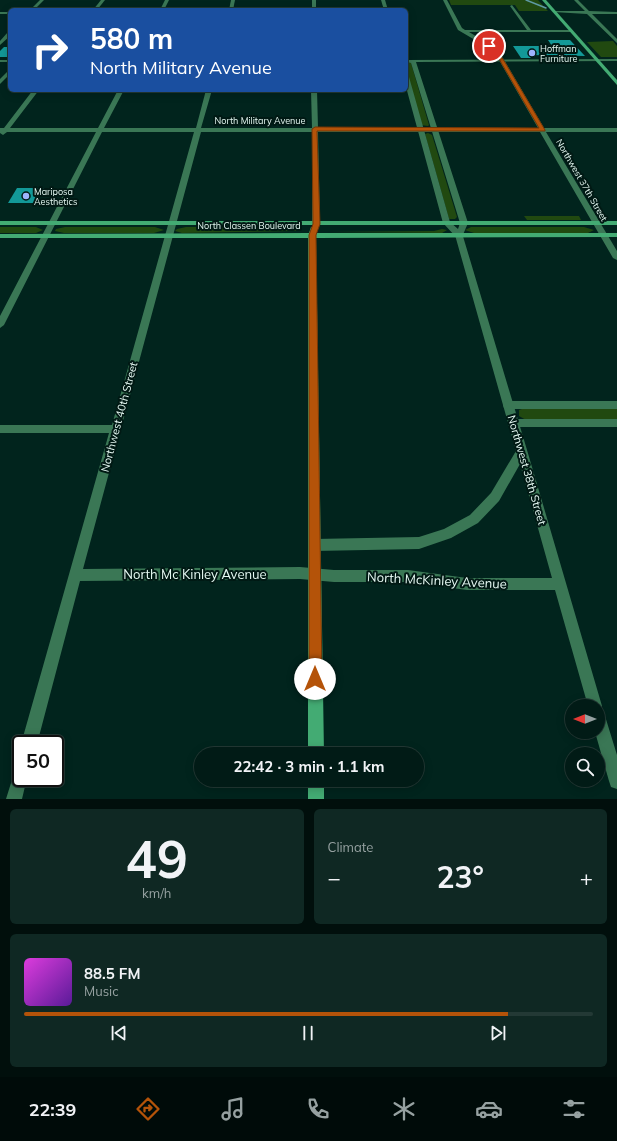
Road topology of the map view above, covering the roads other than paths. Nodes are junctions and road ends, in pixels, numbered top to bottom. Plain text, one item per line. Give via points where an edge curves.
1 (42, 0) edge
2 (446, 0) edge
3 (544, 0) edge
4 (576, 0) edge
5 (512, 6) dead end
6 (34, 8) edge
7 (555, 12) junction
8 (588, 12) junction
9 (617, 13) edge
10 (571, 30) junction
11 (464, 31) junction
12 (530, 31) junction
13 (8, 35) edge
14 (617, 42) edge
15 (0, 44) edge
16 (502, 60) junction
17 (597, 60) junction
18 (617, 60) edge
19 (408, 61) edge
20 (408, 61) edge
21 (8, 73) edge
22 (0, 82) edge
23 (408, 84) edge
24 (617, 84) edge
25 (34, 92) edge
26 (120, 92) edge
27 (208, 92) edge
28 (314, 92) edge
29 (315, 129) junction
30 (2, 130) edge
31 (100, 130) junction
32 (198, 130) junction
33 (421, 130) junction
34 (434, 130) junction
35 (543, 130) junction
36 (617, 130) edge
37 (0, 137) edge
38 (0, 223) edge
39 (53, 223) junction
40 (447, 223) junction
41 (464, 223) junction
42 (597, 223) junction
43 (617, 223) edge
44 (172, 224) junction
45 (316, 224) junction
46 (169, 235) junction
47 (312, 235) junction
48 (459, 235) junction
49 (604, 235) junction
50 (617, 235) edge
51 (0, 236) edge
52 (47, 236) junction
53 (617, 258) edge
54 (0, 325) edge
55 (508, 405) junction
56 (617, 405) edge
57 (617, 423) edge
58 (513, 424) junction
59 (0, 429) edge
60 (115, 429) junction
61 (522, 450) junction
62 (314, 545) junction
63 (315, 574) junction
64 (75, 575) junction
65 (559, 584) junction
66 (593, 699) edge
67 (31, 735) edge
68 (605, 739) edge
69 (316, 747) edge
70 (617, 781) edge
71 (17, 787) edge
72 (316, 787) edge
73 (14, 799) edge
74 (316, 799) edge

1 - 6 street
2 - 11 street, Northwest 37th Street via 459,28
3 - 7 main road
4 - 8 street
5 - 12 street
7 - 8 street
7 - 10 main road
8 - 9 street
8 - 14 street
10 - 12 street
10 - 17 main road
11 - 12 street
11 - 16 street, Northwest 37th Street via 489,46
13 - 15 street
16 - 17 street
16 - 19 street
16 - 35 street, Northwest 37th Street
17 - 18 street
17 - 24 main road
20 - 34 street via 413,62
21 - 22 street
23 - 33 street, Northwest 38th Street
25 - 30 street
26 - 31 street
27 - 32 street, Northwest 40th Street
28 - 29 street
29 - 32 street, North Military Avenue
29 - 33 street, North Military Avenue
29 - 45 street
30 - 31 street, North Military Avenue
30 - 37 street
31 - 32 street, North Military Avenue
31 - 39 street
32 - 44 street, Northwest 40th Street
33 - 34 street, North Military Avenue
33 - 40 street, Northwest 38th Street
34 - 35 street, North Military Avenue
34 - 41 street
35 - 36 street, North Military Avenue
35 - 42 street, Northwest 37th Street
38 - 39 main road, North Classen Boulevard
39 - 44 main road, North Classen Boulevard
39 - 52 street
40 - 41 main road, North Classen Boulevard
40 - 45 main road, North Classen Boulevard
40 - 48 street, Northwest 38th Street
41 - 42 main road, North Classen Boulevard
41 - 48 street
42 - 43 main road, North Classen Boulevard
42 - 49 street, Northwest 37th Street
44 - 45 main road, North Classen Boulevard
44 - 46 street, Northwest 40th Street
45 - 47 main road
46 - 47 main road, North Classen Boulevard
46 - 52 main road, North Classen Boulevard
46 - 60 street, Northwest 40th Street
47 - 48 main road, North Classen Boulevard
47 - 62 main road
48 - 49 main road, North Classen Boulevard
48 - 55 street, Northwest 38th Street
49 - 50 main road, North Classen Boulevard
49 - 53 street, Northwest 37th Street
51 - 52 main road, North Classen Boulevard
52 - 54 street
55 - 56 street
55 - 58 street, Northwest 38th Street
57 - 58 street
58 - 61 street, Northwest 38th Street
59 - 60 street
60 - 64 street, Northwest 40th Street
61 - 62 street via 495,497 474,519 447,534 419,543
61 - 65 street, Northwest 38th Street
62 - 63 main road
63 - 64 street, North Mc Kinley Avenue
63 - 65 street, North McKinley Avenue via 408,576 467,584
63 - 69 main road
64 - 67 street, Northwest 40th Street
65 - 66 street, Northwest 38th Street
68 - 70 street
71 - 73 street
72 - 74 main road

